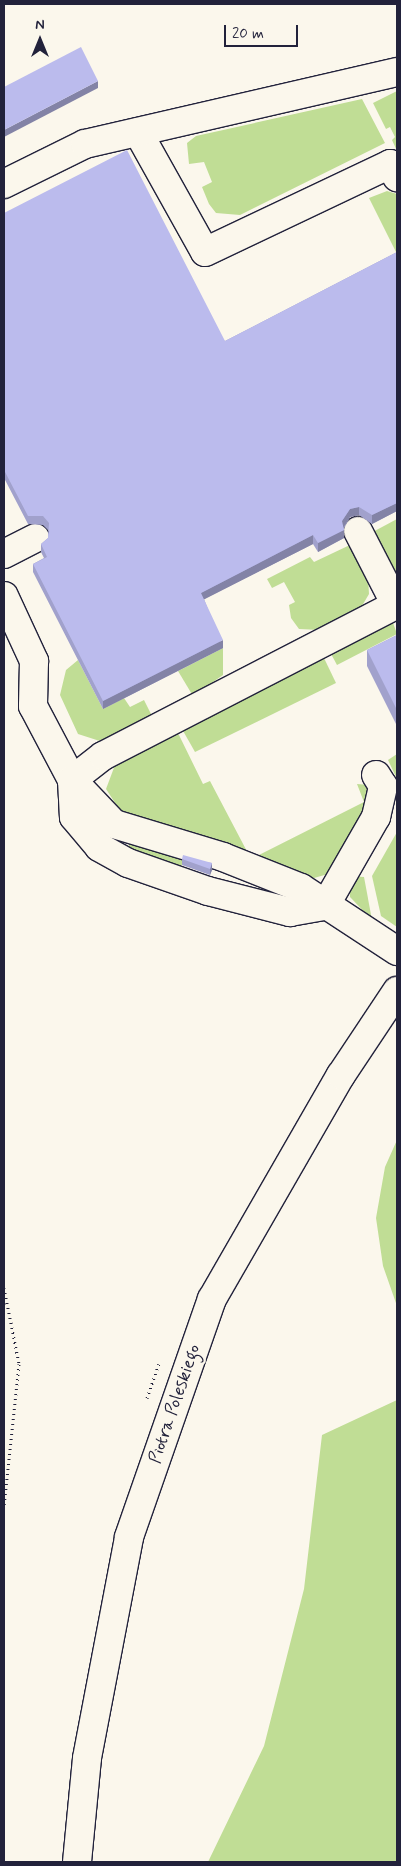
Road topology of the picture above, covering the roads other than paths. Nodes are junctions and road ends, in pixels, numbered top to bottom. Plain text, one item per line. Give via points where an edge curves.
1 (397, 72) edge
2 (138, 132) junction
3 (397, 177) edge
4 (4, 184) edge
5 (358, 531) dead end
6 (35, 538) dead end
7 (4, 554) edge
8 (4, 596) edge
9 (397, 604) edge
10 (376, 775) dead end
11 (72, 780) junction
12 (325, 906) junction
13 (397, 951) edge
14 (397, 991) edge
15 (77, 1862) edge

1 - 2 street
2 - 3 street via 205,252 390,164
2 - 4 street via 85,144
5 - 9 street
6 - 7 street
8 - 11 street via 34,661 34,706
9 - 11 street via 103,756
10 - 12 street via 383,786 376,817
11 - 12 street via 114,824 223,857 301,888
11 - 12 street via 74,817 99,847 128,863 290,912
12 - 13 street
14 - 15 street, Piotra Poleskiego via 341,1075 212,1299 129,1537 86,1758

